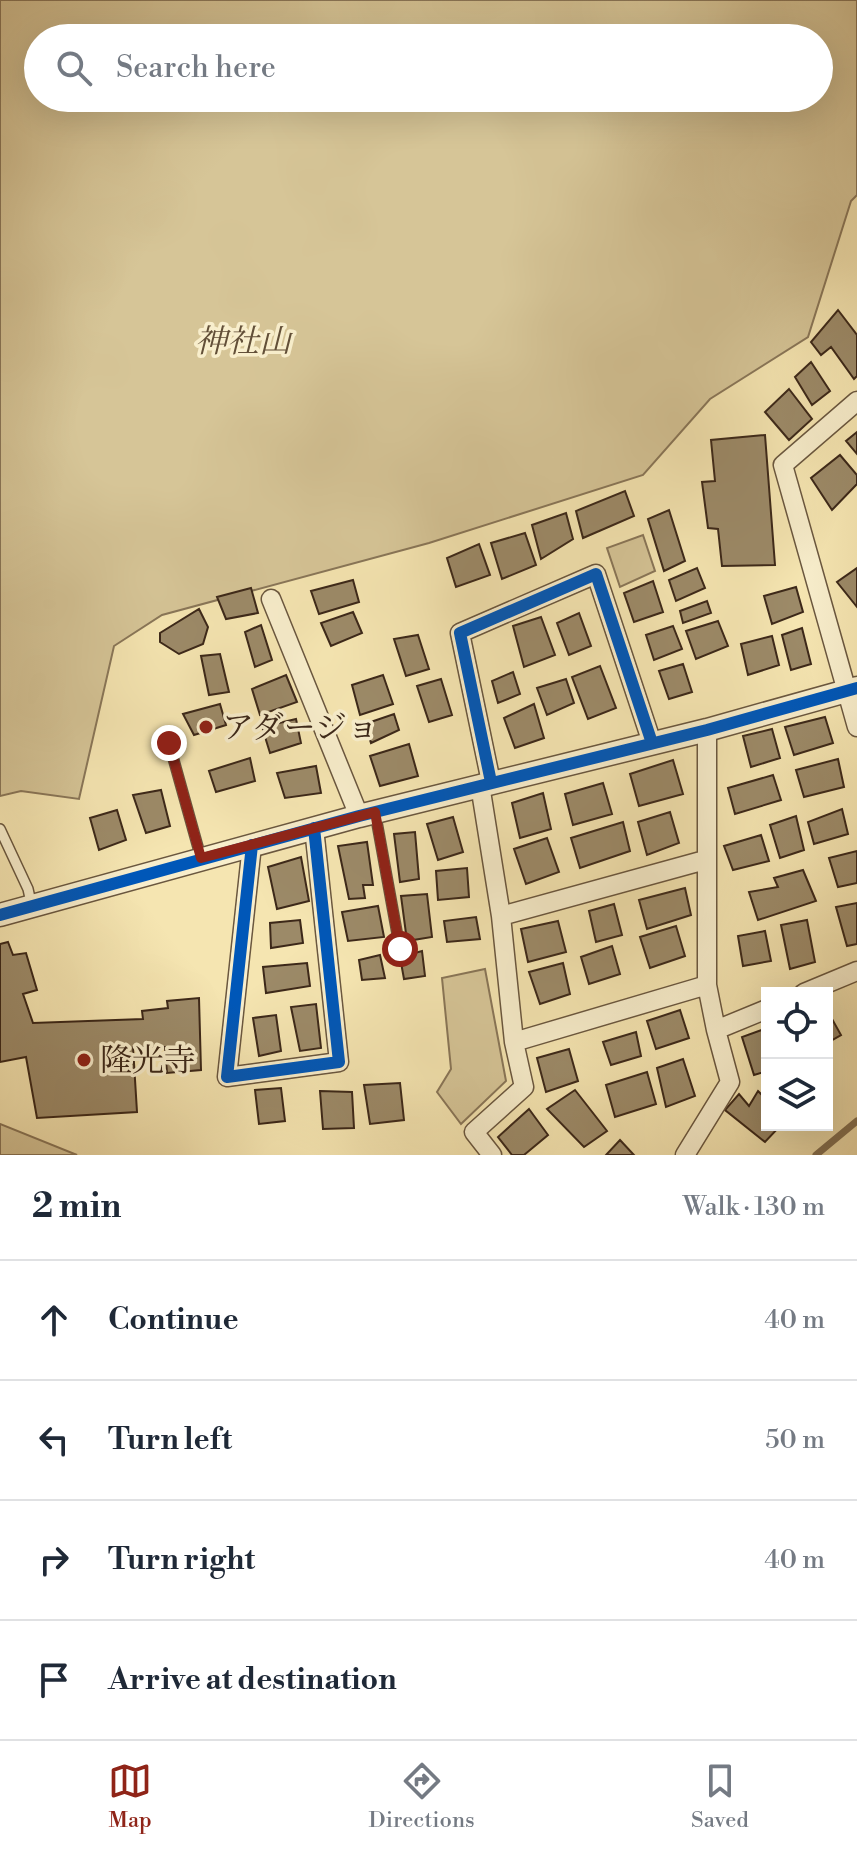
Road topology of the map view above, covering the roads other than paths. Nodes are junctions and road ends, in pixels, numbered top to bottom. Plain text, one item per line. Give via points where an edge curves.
1 (857, 401) edge
2 (271, 599) dead end
3 (852, 689) edge
4 (857, 727) edge
5 (707, 730) junction
6 (169, 743) dead end
7 (652, 743) junction
8 (486, 783) junction
9 (367, 814) junction
10 (314, 828) junction
11 (0, 829) edge
12 (252, 845) junction
13 (201, 858) junction
14 (705, 860) junction
15 (32, 907) junction
16 (0, 915) edge
17 (501, 916) junction
18 (400, 949) dead end
19 (857, 971) edge
20 (707, 985) junction
21 (818, 987) edge
22 (761, 1011) edge
23 (716, 1030) junction
24 (514, 1042) junction
25 (492, 1155) edge
26 (685, 1155) edge

1 - 3 street via 783,465
2 - 9 street
3 - 4 street
3 - 5 street
5 - 7 street
5 - 14 street
6 - 13 lane
7 - 8 street
7 - 8 street via 596,574 460,633
8 - 9 street
8 - 17 street
9 - 10 street
9 - 18 lane
10 - 12 street
10 - 12 street via 339,1062 227,1077
11 - 15 lane
12 - 13 street
13 - 15 street
14 - 17 street
14 - 20 street
15 - 16 street
17 - 24 street
19 - 21 street
20 - 23 street
20 - 24 street
22 - 23 street
23 - 26 street via 730,1082
24 - 25 street via 524,1087 474,1132

